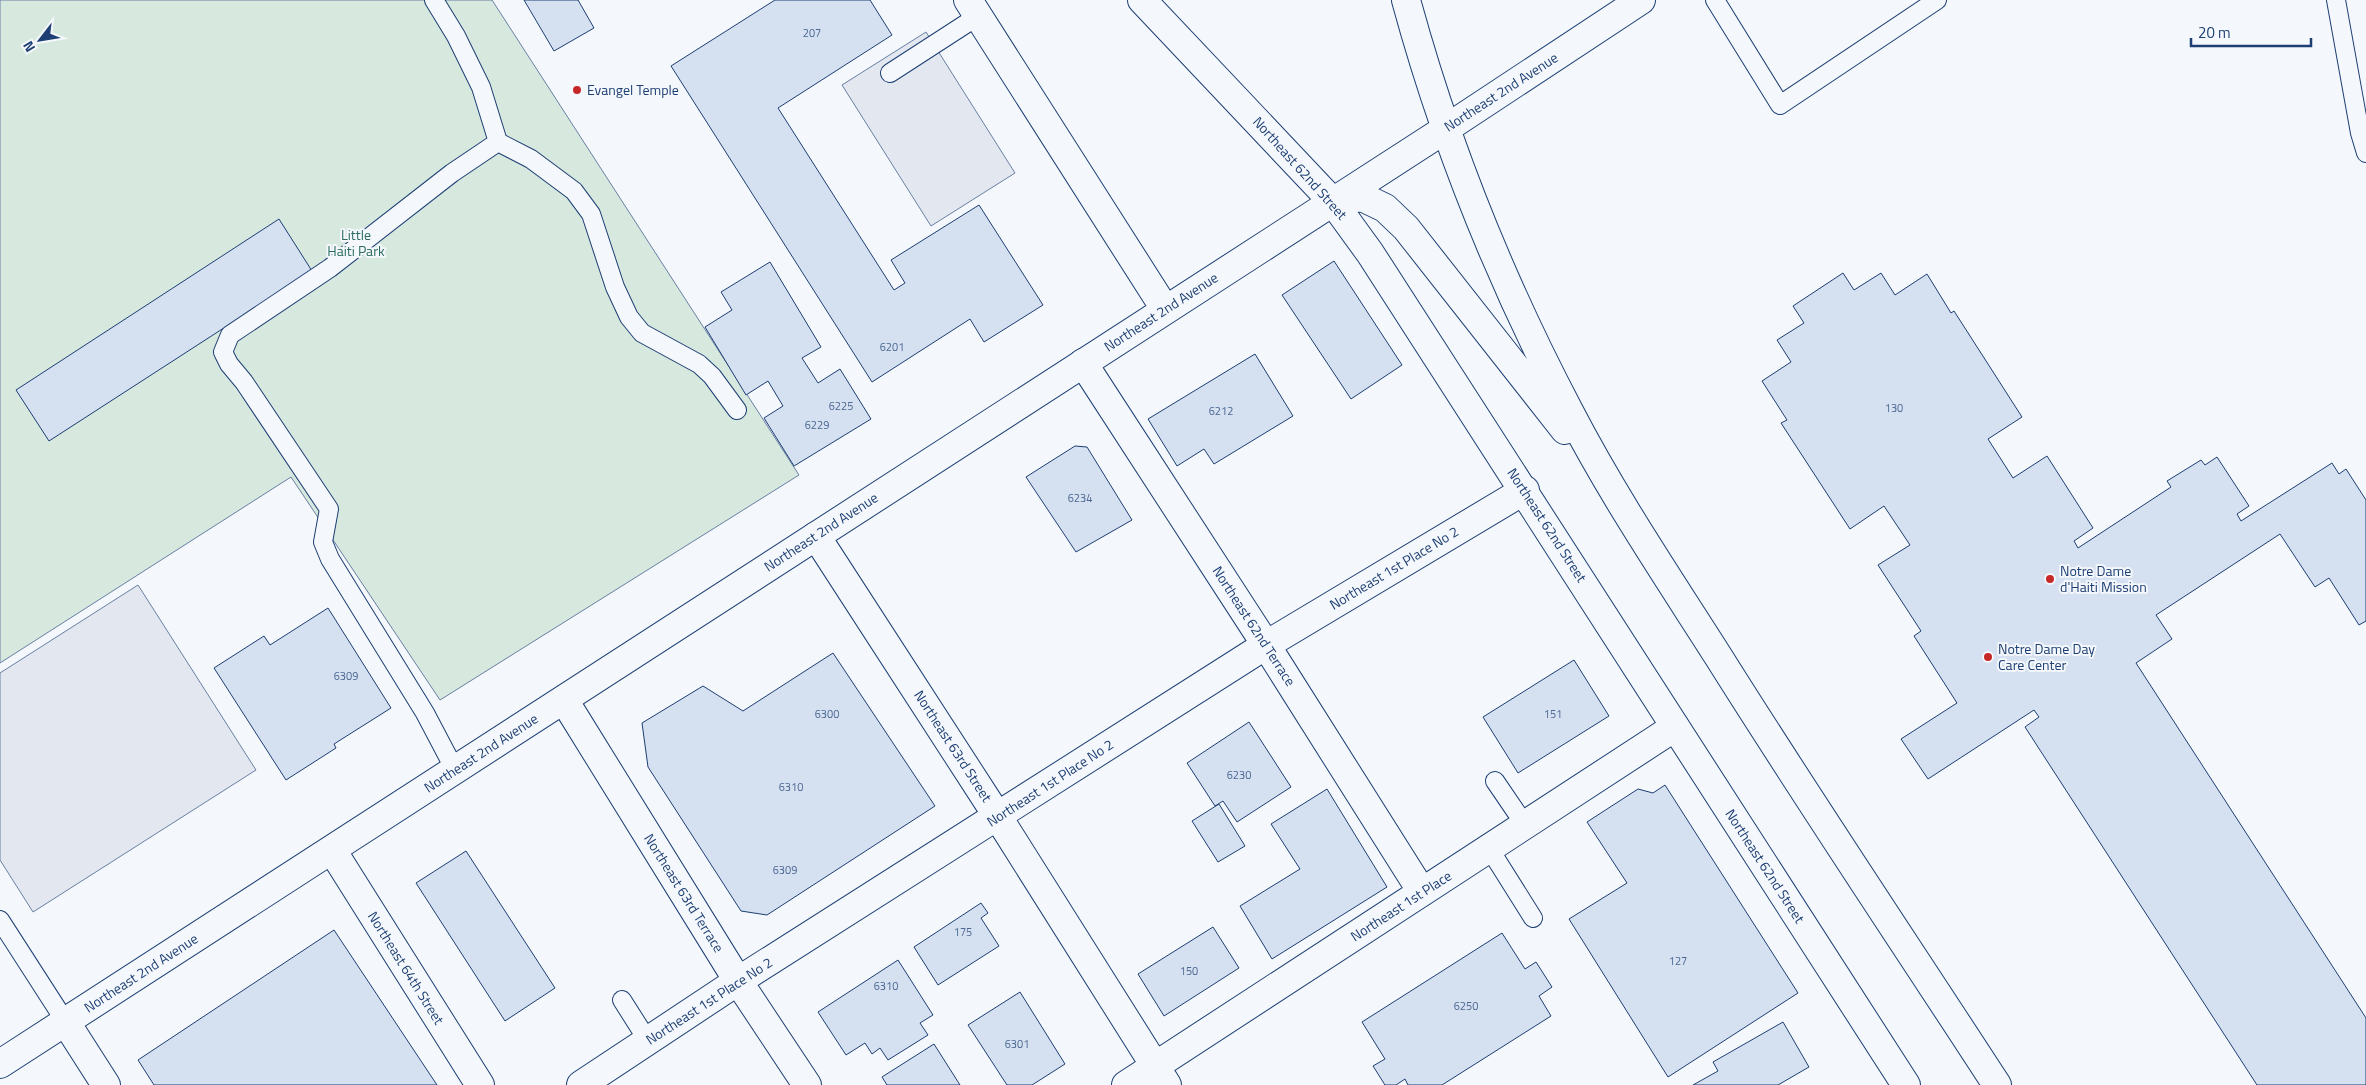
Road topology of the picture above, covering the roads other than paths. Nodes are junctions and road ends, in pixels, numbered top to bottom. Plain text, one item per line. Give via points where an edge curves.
1 (434, 0) edge
2 (1142, 0) edge
3 (1406, 0) edge
4 (1715, 0) edge
5 (1937, 0) edge
6 (2336, 0) edge
7 (1635, 2) edge
8 (973, 8) edge
9 (890, 73) dead end
10 (1444, 130) junction
11 (498, 142) junction
12 (2366, 153) edge
13 (1333, 202) junction
14 (1165, 310) junction
15 (1082, 363) junction
16 (737, 410) dead end
17 (1525, 490) junction
18 (1619, 499) junction
19 (816, 536) junction
20 (1266, 645) junction
21 (564, 700) junction
22 (1675, 727) junction
23 (455, 770) junction
24 (1495, 781) dead end
25 (998, 817) junction
26 (1525, 825) junction
27 (1489, 848) junction
28 (332, 850) junction
29 (1422, 892) junction
30 (1533, 918) dead end
31 (0, 920) edge
32 (738, 981) junction
33 (622, 1000) dead end
34 (65, 1021) junction
35 (648, 1040) junction
36 (0, 1064) edge
37 (1161, 1076) edge
38 (106, 1085) edge
39 (480, 1085) edge
40 (582, 1085) edge
41 (807, 1085) edge
42 (1126, 1085) edge
43 (1906, 1085) edge
44 (1997, 1085) edge

1 - 11 lane via 481,87
2 - 13 main road, Northeast 62nd Street
3 - 10 main road
4 - 5 lane via 1780,105
6 - 12 lane
7 - 10 main road, Northeast 2nd Avenue
8 - 9 lane
8 - 14 main road
10 - 13 main road, Northeast 2nd Avenue
10 - 18 main road via 1510,291 1569,412
11 - 16 lane via 531,159 574,191 591,214 615,287 629,317 642,333 699,364
11 - 23 lane via 452,173 330,268 230,335 224,352 229,364 329,509 323,542 330,559 425,713
13 - 14 main road, Northeast 2nd Avenue
13 - 17 main road, Northeast 62nd Street via 1370,252
13 - 18 main road via 1362,198 1385,208 1406,228
14 - 15 main road, Northeast 2nd Avenue
15 - 19 main road, Northeast 2nd Avenue
15 - 20 main road, Northeast 62nd Terrace
17 - 20 main road, Northeast 1st Place No 2
17 - 22 main road, Northeast 62nd Street
18 - 44 main road via 1760,723
19 - 21 main road, Northeast 2nd Avenue
19 - 25 main road, Northeast 63rd Street
20 - 25 main road, Northeast 1st Place No 2
20 - 29 main road, Northeast 62nd Terrace
21 - 23 main road, Northeast 2nd Avenue
21 - 32 main road, Northeast 63rd Terrace
22 - 26 main road, Northeast 1st Place
22 - 43 main road, Northeast 62nd Street
23 - 28 main road, Northeast 2nd Avenue
24 - 26 lane
25 - 32 main road, Northeast 1st Place No 2
25 - 37 main road, Northeast 63rd Street
26 - 27 main road, Northeast 1st Place
27 - 29 main road, Northeast 1st Place
27 - 30 lane
28 - 34 main road, Northeast 2nd Avenue
28 - 39 main road, Northeast 64th Street
29 - 37 main road, Northeast 1st Place
31 - 34 lane
32 - 35 main road, Northeast 1st Place No 2
32 - 41 main road, Northeast 63rd Terrace
33 - 35 lane
34 - 36 main road, Northeast 2nd Avenue
34 - 38 main road
35 - 40 main road, Northeast 1st Place No 2
37 - 42 main road, Northeast 1st Place

